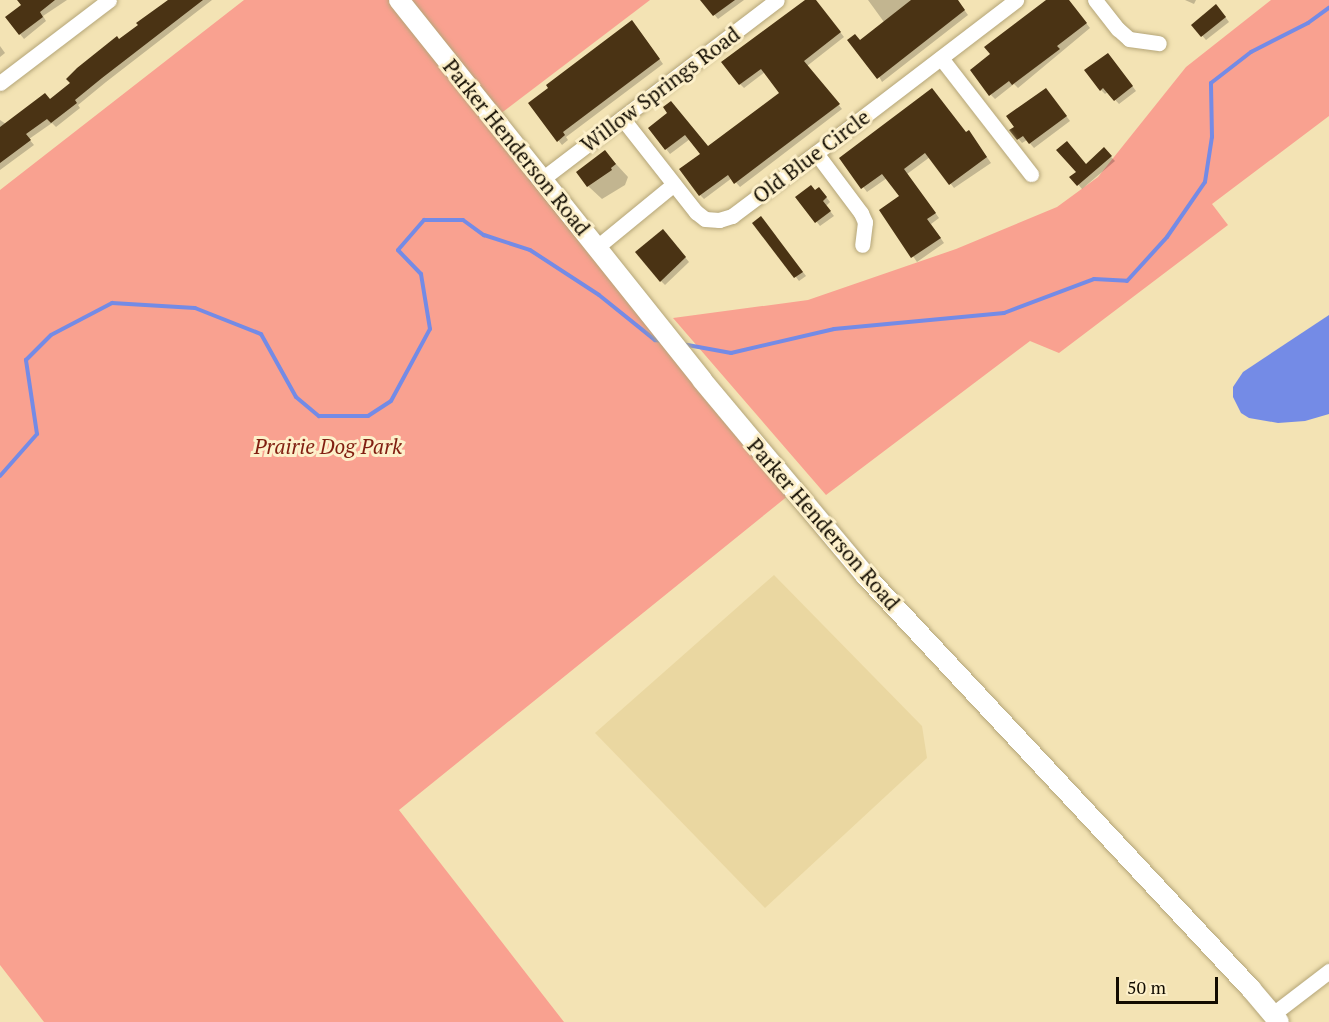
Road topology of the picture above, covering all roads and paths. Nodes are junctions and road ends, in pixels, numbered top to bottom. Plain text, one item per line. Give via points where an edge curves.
1 (109, 0) edge
2 (399, 0) edge
3 (777, 0) edge
4 (1016, 0) edge
5 (1095, 0) edge
6 (1159, 43) dead end
7 (940, 58) junction
8 (0, 83) edge
9 (622, 118) junction
10 (816, 153) junction
11 (1031, 174) dead end
12 (542, 179) junction
13 (674, 184) junction
14 (862, 245) dead end
15 (597, 247) junction
16 (1329, 971) edge
17 (1276, 1018) edge

1 - 8 street
2 - 12 street, Parker Henderson Road
3 - 9 street, Willow Springs Road
4 - 7 street, Old Blue Circle
5 - 6 street via 1129,39
7 - 10 street, Old Blue Circle
7 - 11 street
9 - 12 street, Willow Springs Road
9 - 13 street, Old Blue Circle
10 - 13 street, Old Blue Circle via 732,216 719,220 705,219 696,212
10 - 14 street via 861,213 865,222
12 - 15 street, Parker Henderson Road
13 - 15 street
15 - 17 street, Parker Henderson Road via 865,575
16 - 17 street

